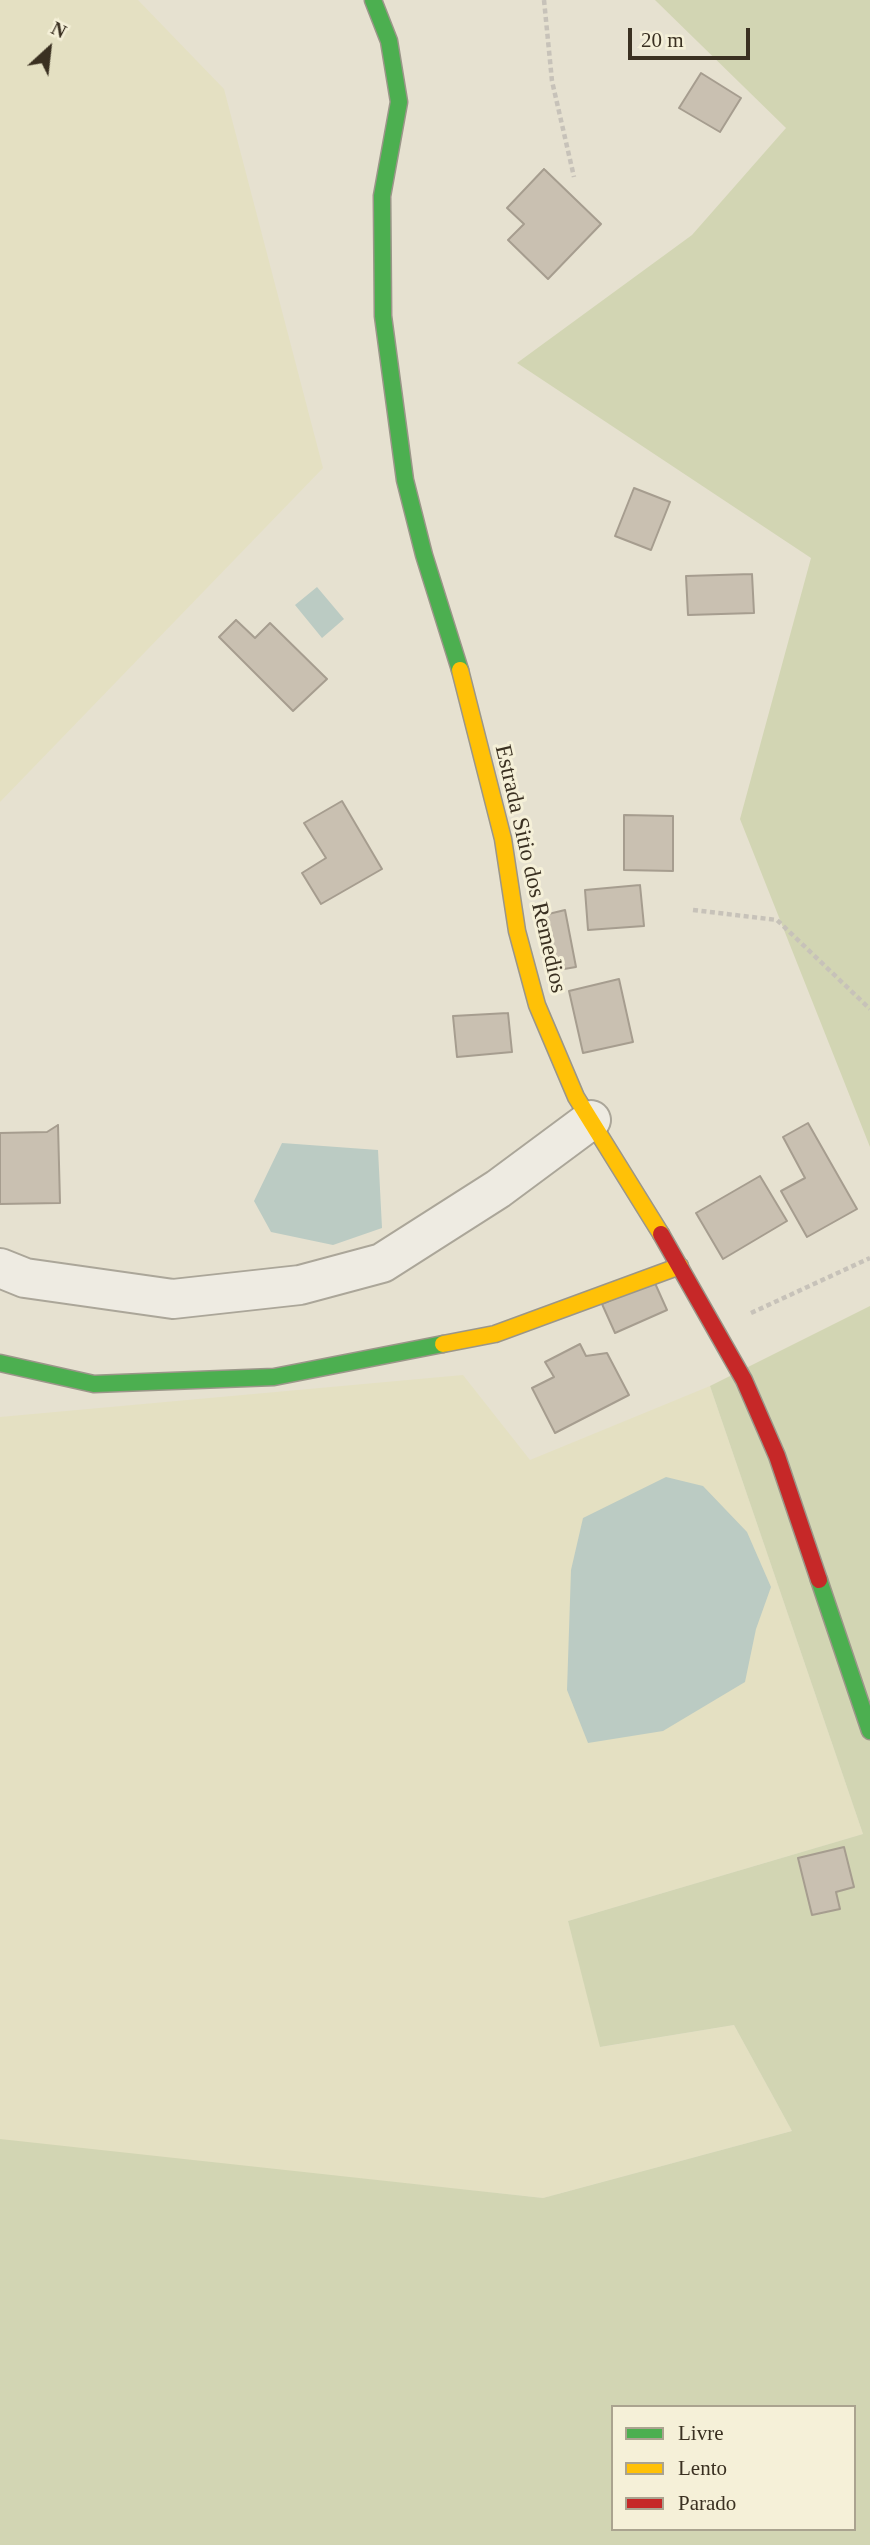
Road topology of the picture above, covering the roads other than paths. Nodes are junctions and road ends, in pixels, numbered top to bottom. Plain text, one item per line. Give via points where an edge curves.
1 (373, 0) edge
2 (591, 1120) junction
3 (680, 1266) junction
4 (0, 1268) edge
5 (0, 1363) edge
6 (870, 1731) edge

1 - 2 street, Estrada Sitio dos Remedios via 389,41 398,102 382,196 383,316 405,480 503,839 517,930 537,1005 576,1097
2 - 3 street, Estrada Sitio dos Remedios
2 - 4 street via 498,1189 382,1262 300,1286 173,1299 25,1278
3 - 5 street via 495,1334 274,1377 94,1384
3 - 6 street, Estrada Sitio dos Remedios via 744,1380 777,1457

